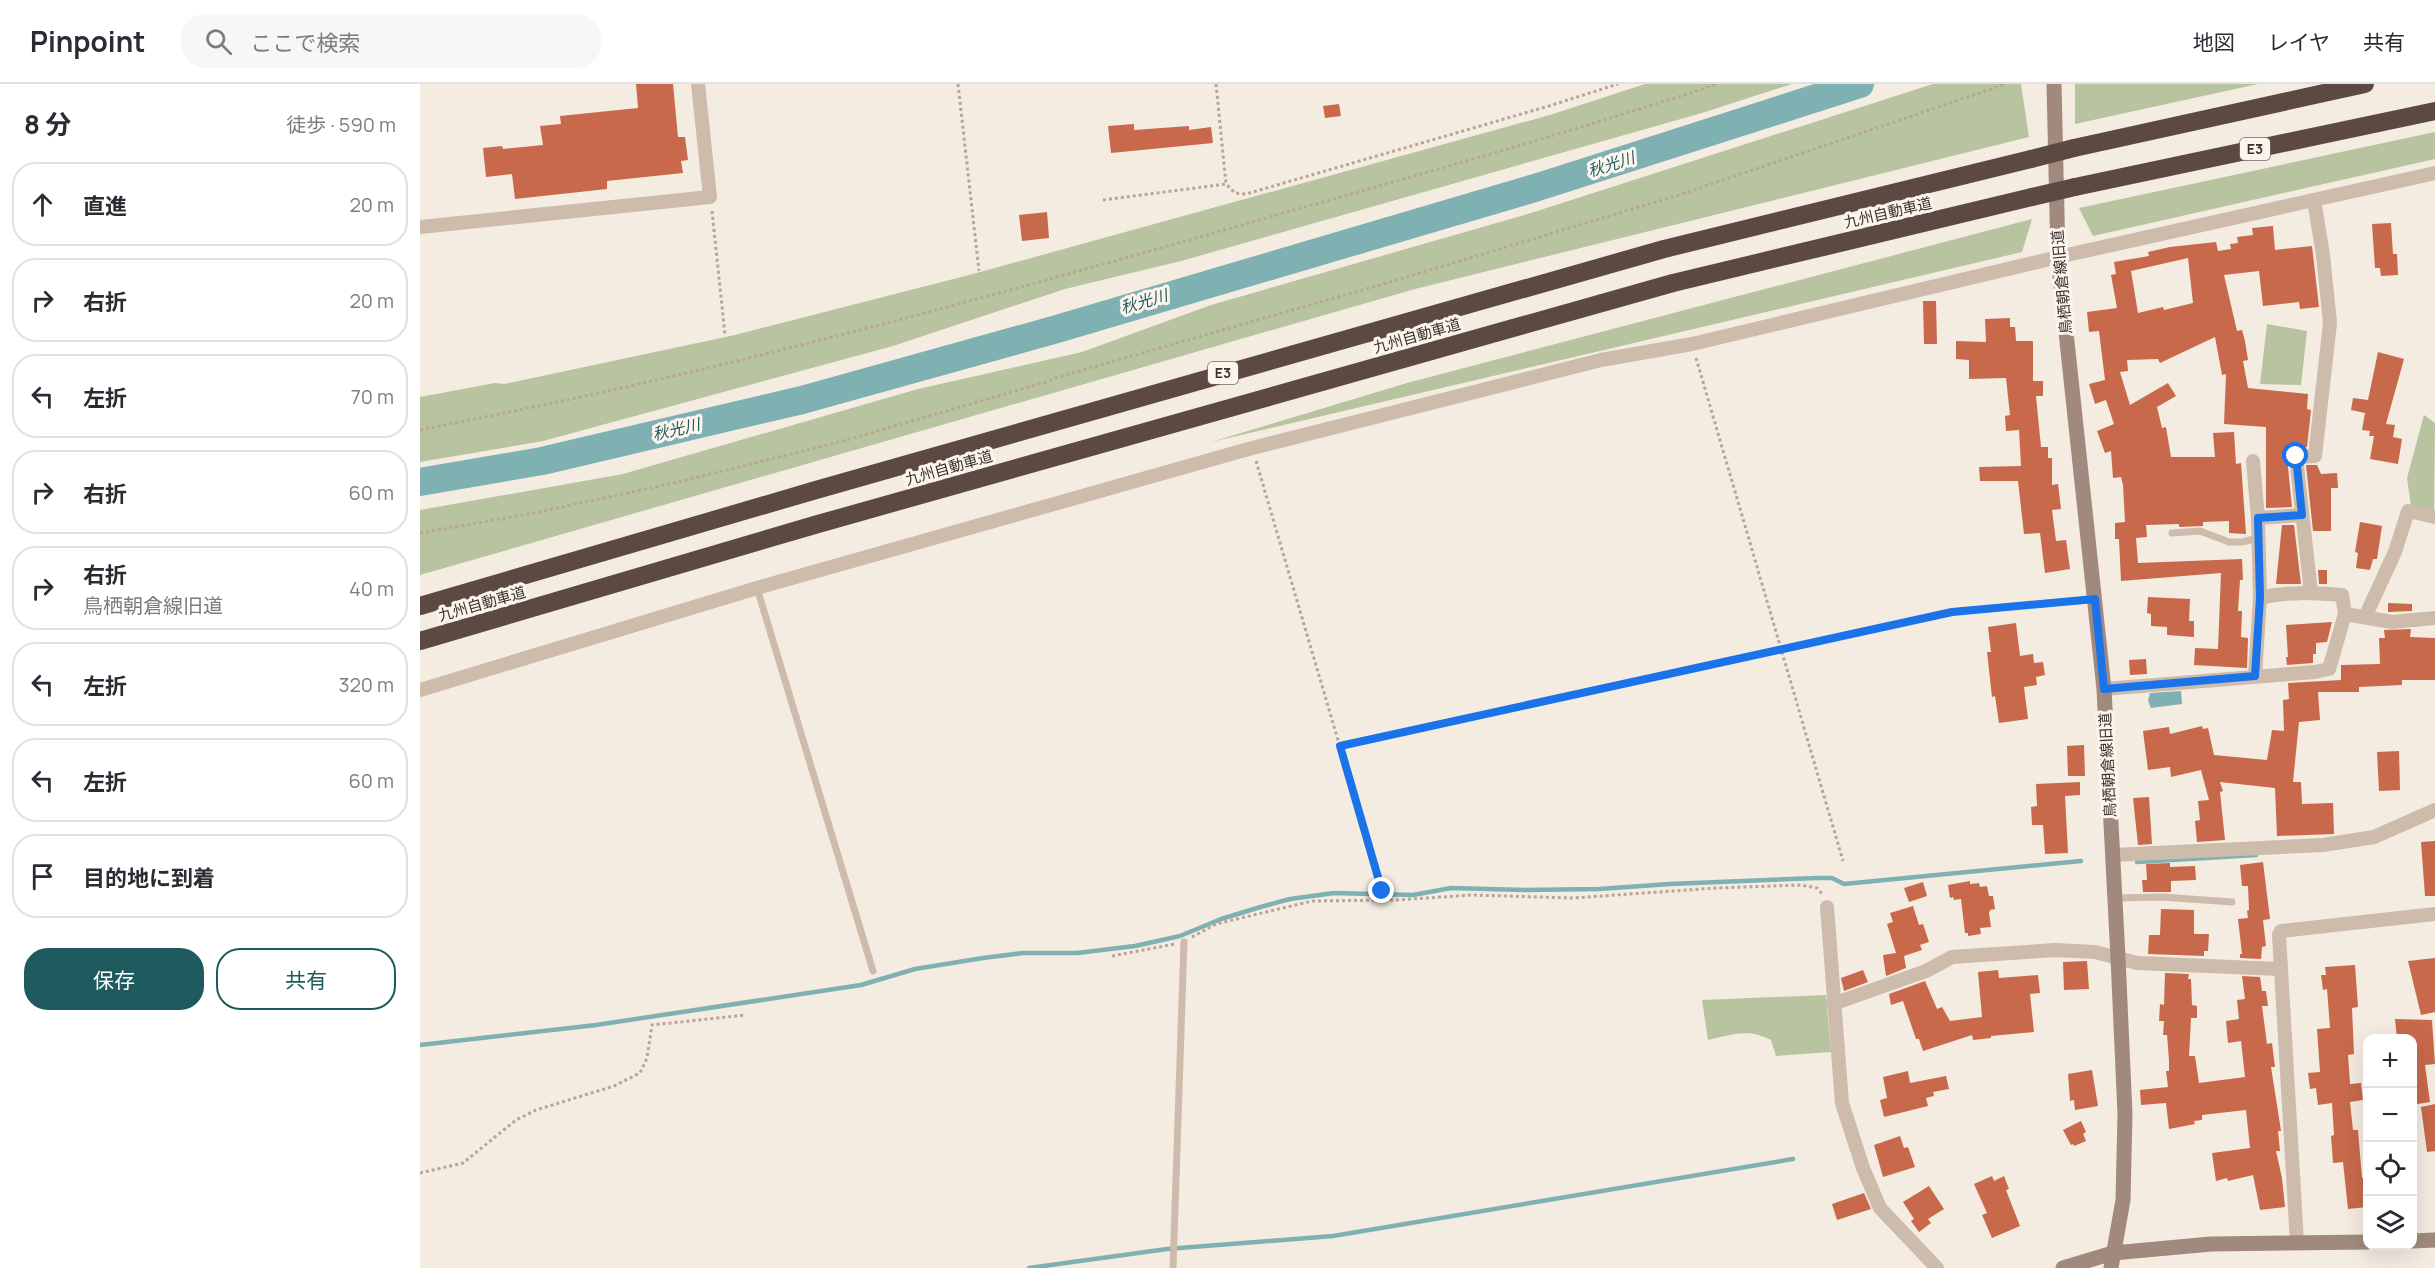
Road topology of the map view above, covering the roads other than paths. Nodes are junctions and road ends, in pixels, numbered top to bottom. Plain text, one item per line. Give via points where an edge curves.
1 (698, 84) edge
2 (2054, 84) edge
3 (2365, 84) edge
4 (2435, 111) edge
5 (2435, 173) edge
6 (2314, 200) junction
7 (420, 227) edge
8 (2058, 257) junction
9 (2253, 461) dead end
10 (2302, 515) junction
11 (2435, 517) edge
12 (2258, 518) junction
13 (2172, 533) dead end
14 (2258, 538) junction
15 (757, 588) junction
16 (2311, 593) junction
17 (2260, 598) junction
18 (420, 606) edge
19 (2345, 614) junction
20 (2366, 617) junction
21 (2435, 618) edge
22 (420, 641) edge
23 (2255, 676) junction
24 (2104, 689) junction
25 (420, 690) edge
26 (2435, 810) edge
27 (2113, 855) junction
28 (2115, 898) junction
29 (2232, 902) dead end
30 (1827, 907) road end
31 (2435, 914) edge
32 (1184, 942) road end
33 (2118, 958) junction
34 (2279, 969) junction
35 (873, 971) dead end
36 (1833, 1004) junction
37 (2435, 1240) edge
38 (2417, 1241) edge
39 (2363, 1242) edge
40 (2297, 1243) junction
41 (2112, 1261) edge
42 (1173, 1268) edge
43 (1937, 1268) edge
44 (2063, 1268) edge

1 - 7 street via 710,197
2 - 8 street, 鳥栖朝倉線旧道
3 - 18 highway, 九州自動車道 / E3, bridge via 2074,148 1664,249
4 - 22 highway, 九州自動車道 / E3, bridge via 2075,187 1661,286
5 - 6 street
6 - 8 street
6 - 10 street via 2330,323 2315,456 2296,456
8 - 15 street via 1692,344 1601,360 1252,447
8 - 24 street, 鳥栖朝倉線旧道
9 - 12 street
10 - 12 street
10 - 16 street
11 - 20 street via 2408,511 2395,552
12 - 14 street
13 - 14 lane via 2200,531 2229,542
14 - 17 street
15 - 25 street
15 - 35 lane
16 - 17 street
16 - 19 street via 2342,595
17 - 23 street
19 - 20 street
19 - 23 street via 2329,669
20 - 21 street via 2392,621
23 - 24 street
24 - 27 street, 鳥栖朝倉線旧道
26 - 27 street via 2374,837 2323,845
27 - 28 street, 鳥栖朝倉線旧道
28 - 29 lane
28 - 33 street, 鳥栖朝倉線旧道
30 - 36 street
31 - 34 street via 2281,931
32 - 42 lane
33 - 34 street via 2137,963
33 - 36 street via 2095,952 2055,950 1952,957 1926,971
33 - 41 street, 鳥栖朝倉線旧道 via 2125,1114 2123,1200
34 - 40 street
36 - 43 street via 1842,1103 1863,1168 1880,1208
37 - 38 street
39 - 40 street
40 - 41 street via 2211,1244
41 - 44 street

